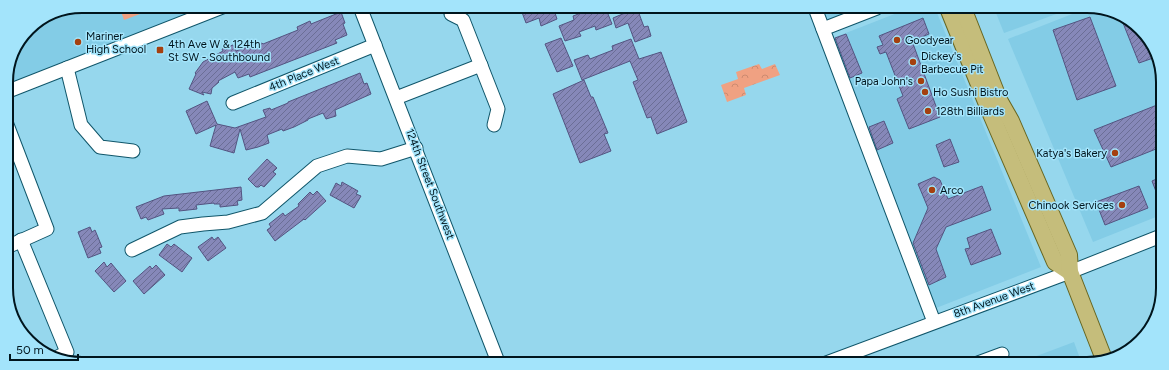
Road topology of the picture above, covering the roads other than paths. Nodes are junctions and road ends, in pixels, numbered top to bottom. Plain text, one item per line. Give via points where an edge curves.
1 (207, 13) edge
2 (362, 13) edge
3 (817, 13) edge
4 (864, 13) edge
5 (950, 13) edge
6 (965, 13) edge
7 (450, 14) dead end
8 (822, 29) junction
9 (375, 45) junction
10 (481, 65) junction
11 (67, 68) junction
12 (13, 89) edge
13 (396, 98) junction
14 (233, 103) dead end
15 (494, 125) dead end
16 (13, 140) edge
17 (416, 148) junction
18 (133, 151) dead end
19 (1156, 238) edge
20 (21, 240) junction
21 (13, 243) edge
22 (132, 250) dead end
23 (1070, 272) junction
24 (934, 322) junction
25 (62, 354) edge
26 (1002, 354) dead end
27 (1103, 355) edge
28 (496, 357) edge
29 (842, 357) edge
30 (994, 357) edge

1 - 11 street
2 - 9 street, 124th Street Southwest
3 - 8 street
4 - 8 street
5 - 23 main road via 1055,262
6 - 23 main road via 999,100 1012,121 1069,255
7 - 10 street via 463,20
8 - 24 street
9 - 13 street, 124th Street Southwest
9 - 14 street, 4th Place West
10 - 13 street
10 - 15 street via 498,109
11 - 12 street
11 - 18 street via 81,125 100,146
13 - 17 street, 124th Street Southwest
16 - 20 street via 47,229
17 - 22 street via 381,159 347,156 316,166 262,213 228,222 180,227
17 - 28 street, 124th Street Southwest
19 - 23 street, 8th Avenue West
20 - 21 street
20 - 25 street via 67,352
23 - 24 street, 8th Avenue West
23 - 27 main road
24 - 29 street, 8th Avenue West
26 - 30 street

